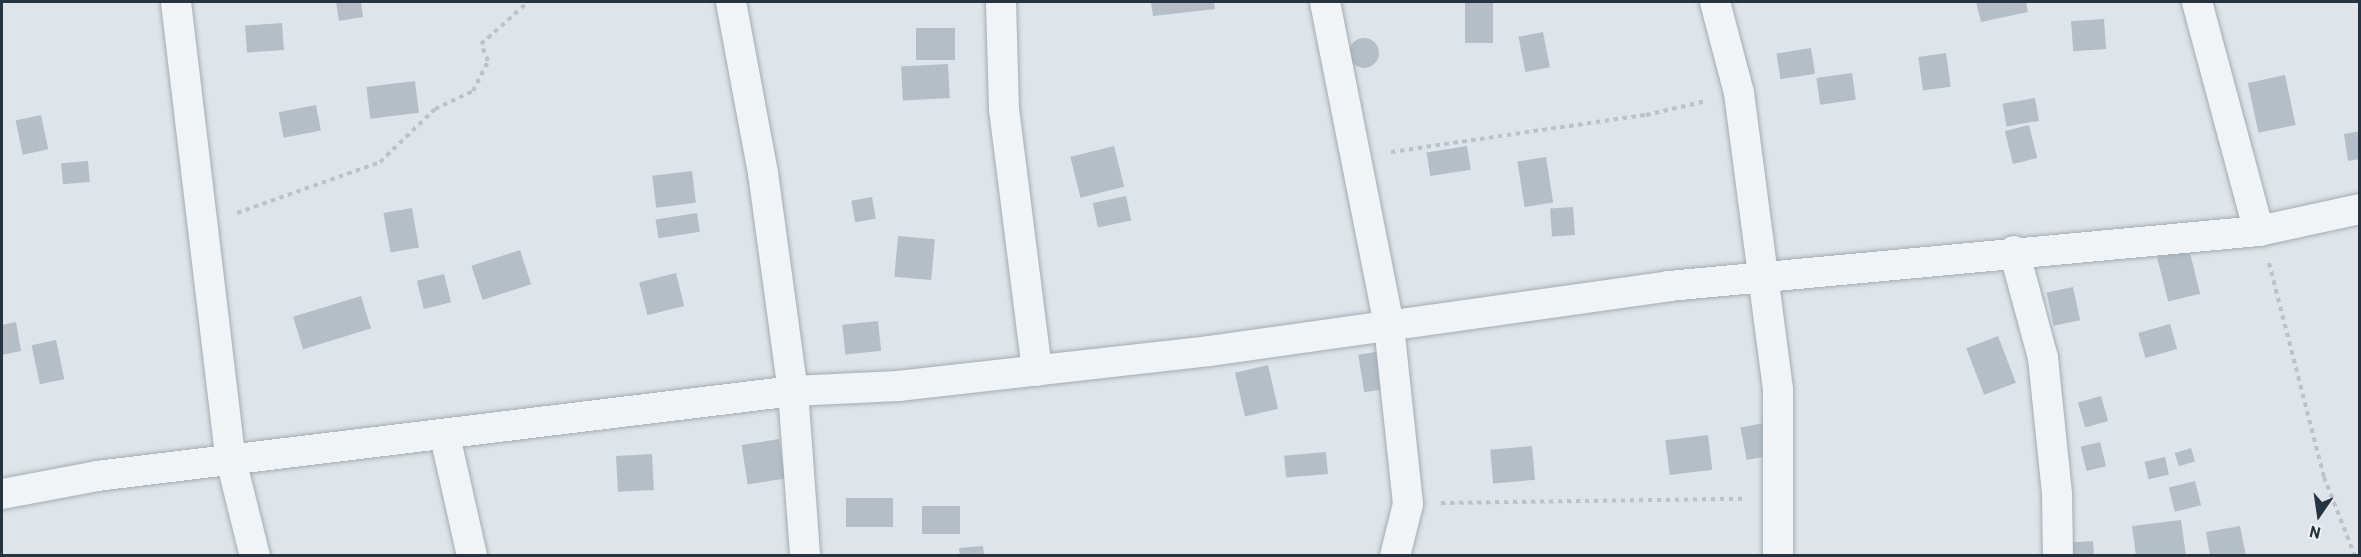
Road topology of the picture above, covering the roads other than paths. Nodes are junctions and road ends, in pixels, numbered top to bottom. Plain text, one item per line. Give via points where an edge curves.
1 (176, 2) edge
2 (731, 2) edge
3 (1000, 2) edge
4 (1325, 2) edge
5 (1715, 2) edge
6 (2197, 2) edge
7 (2360, 209) edge
8 (2259, 231) junction
9 (2014, 251) junction
10 (1765, 278) junction
11 (1389, 326) junction
12 (1037, 371) junction
13 (793, 391) junction
14 (445, 436) junction
15 (231, 460) junction
16 (2, 494) edge
17 (255, 555) edge
18 (471, 555) edge
19 (805, 555) edge
20 (1395, 555) edge
21 (1778, 555) edge
22 (2058, 555) edge

1 - 15 street via 200,228
2 - 13 street via 763,173
3 - 12 street via 1004,109
4 - 11 street
5 - 10 street via 1739,93
6 - 8 street
7 - 8 street
8 - 9 street
9 - 10 street
9 - 22 street via 2043,358 2057,494
10 - 11 street
10 - 21 street via 1782,446 1775,498
11 - 12 street
11 - 20 street via 1408,504
12 - 13 street
13 - 14 street
13 - 19 street
14 - 15 street
14 - 18 street
15 - 16 street
15 - 17 street

